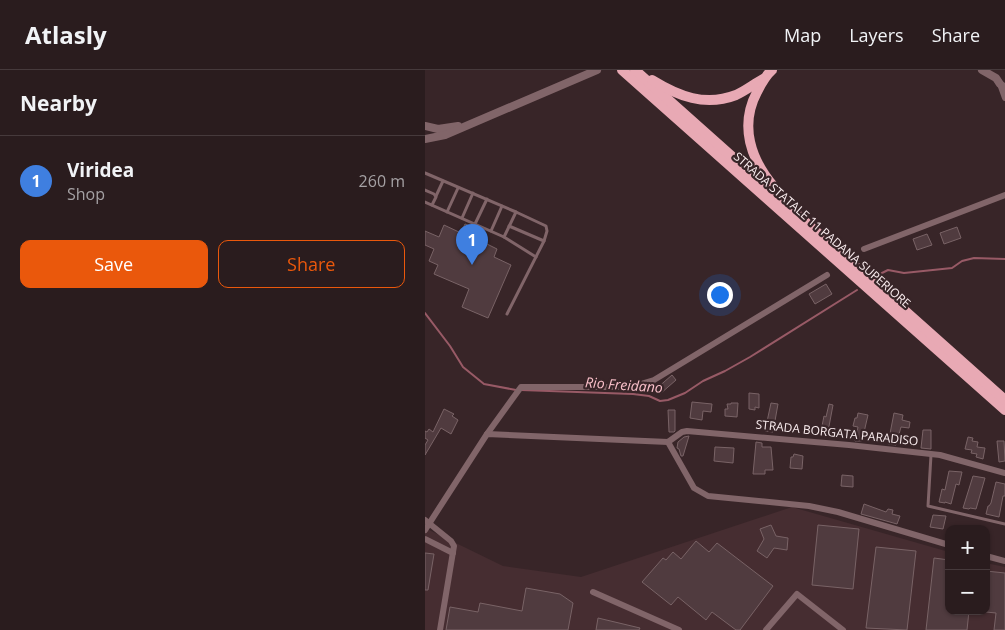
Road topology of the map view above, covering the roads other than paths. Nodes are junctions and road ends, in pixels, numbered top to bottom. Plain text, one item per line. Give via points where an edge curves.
1 (622, 70) edge
2 (635, 70) edge
3 (982, 70) edge
4 (595, 71) edge
5 (769, 73) edge
6 (999, 80) edge
7 (1005, 98) edge
8 (468, 124) junction
9 (425, 126) edge
10 (425, 139) edge
11 (425, 173) edge
12 (443, 181) junction
13 (459, 188) junction
14 (425, 190) edge
15 (473, 193) junction
16 (1005, 195) edge
17 (436, 197) junction
18 (487, 199) junction
19 (425, 202) edge
20 (432, 205) junction
21 (502, 206) junction
22 (793, 209) junction
23 (447, 212) junction
24 (516, 212) junction
25 (461, 218) junction
26 (475, 224) junction
27 (509, 226) junction
28 (491, 231) junction
29 (504, 237) junction
30 (544, 241) junction
31 (864, 249) dead end
32 (536, 257) junction
33 (827, 275) dead end
34 (507, 314) dead end
35 (1005, 400) edge
36 (1005, 410) edge
37 (487, 434) junction
38 (667, 442) junction
39 (931, 454) junction
40 (1005, 473) edge
41 (427, 522) edge
42 (1005, 524) edge
43 (425, 530) edge
44 (425, 539) edge
45 (945, 544) edge
46 (453, 553) junction
47 (990, 557) edge
48 (1005, 561) edge
49 (593, 592) dead end
50 (440, 630) edge
51 (679, 630) edge
52 (766, 630) edge
53 (843, 630) edge

1 - 36 highway, STRADA STATALE 11 PADANA SUPERIORE
2 - 5 highway via 690,99 706,100 737,94
2 - 22 highway, STRADA STATALE 11 PADANA SUPERIORE
3 - 6 street
4 - 8 street
5 - 22 highway via 749,112 751,148 770,183
6 - 7 street
8 - 9 street via 439,129
8 - 10 street via 445,135
11 - 12 lane
12 - 13 lane
12 - 17 lane
13 - 15 lane
13 - 23 lane
14 - 17 lane
15 - 18 lane
15 - 25 lane
16 - 31 street
17 - 20 lane
18 - 21 lane
18 - 26 lane
19 - 20 lane
20 - 23 lane
21 - 24 lane
21 - 28 lane
22 - 35 highway, STRADA STATALE 11 PADANA SUPERIORE
23 - 25 lane
24 - 27 lane
24 - 30 lane via 547,226
25 - 26 lane
26 - 28 lane
27 - 29 lane
27 - 30 lane
28 - 29 lane
29 - 32 lane
30 - 32 lane
32 - 34 lane
33 - 37 street via 653,380 618,387 521,387
37 - 38 street, STRADA BORGATA PARADISO
37 - 41 street
38 - 39 street, STRADA BORGATA PARADISO via 687,431
38 - 45 street via 695,488 708,496 809,506
39 - 40 street, STRADA BORGATA PARADISO
39 - 42 lane via 928,506
41 - 43 street
41 - 46 street via 451,541
44 - 46 street
46 - 50 street
47 - 48 street
49 - 51 street
52 - 53 street via 797,594

